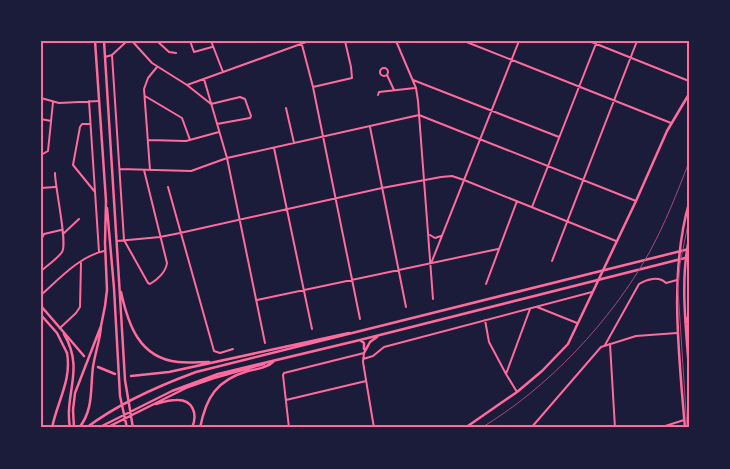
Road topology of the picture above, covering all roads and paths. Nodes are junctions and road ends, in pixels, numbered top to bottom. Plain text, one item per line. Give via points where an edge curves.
1 (95, 41) edge
2 (104, 41) edge
3 (127, 41) edge
4 (132, 41) edge
5 (158, 41) edge
6 (190, 41) edge
7 (211, 41) edge
8 (309, 41) edge
9 (345, 41) edge
10 (396, 41) edge
11 (464, 41) edge
12 (519, 41) edge
13 (589, 41) edge
14 (637, 41) edge
15 (302, 42) edge
16 (596, 43) edge
17 (213, 46) junction
18 (176, 53) dead end
19 (112, 55) junction
20 (105, 57) junction
21 (631, 58) junction
22 (512, 61) junction
23 (157, 67) junction
24 (222, 72) junction
25 (387, 75) dead end
26 (204, 79) junction
27 (413, 80) junction
28 (689, 81) edge
29 (187, 85) junction
30 (313, 87) junction
31 (580, 87) junction
32 (416, 88) junction
33 (394, 90) junction
34 (689, 94) edge
35 (378, 95) dead end
36 (144, 96) junction
37 (41, 98) edge
38 (99, 100) junction
39 (89, 101) junction
40 (615, 101) junction
41 (53, 102) junction
42 (211, 104) junction
43 (286, 108) dead end
44 (492, 110) junction
45 (419, 115) junction
46 (41, 119) edge
47 (51, 121) junction
48 (671, 123) junction
49 (91, 124) junction
50 (217, 124) junction
51 (370, 127) junction
52 (219, 132) junction
53 (323, 137) junction
54 (559, 137) junction
55 (481, 138) junction
56 (148, 140) junction
57 (190, 140) junction
58 (294, 144) junction
59 (274, 148) junction
60 (41, 155) edge
61 (227, 158) junction
62 (548, 166) junction
63 (120, 169) junction
64 (144, 170) junction
65 (150, 170) junction
66 (55, 173) dead end
67 (425, 180) junction
68 (464, 180) junction
69 (583, 180) junction
70 (55, 187) junction
71 (168, 187) dead end
72 (41, 188) edge
73 (382, 188) junction
74 (95, 192) junction
75 (335, 200) junction
76 (106, 201) junction
77 (517, 201) junction
78 (636, 201) junction
79 (689, 203) edge
80 (532, 207) junction
81 (288, 210) junction
82 (79, 219) dead end
83 (240, 220) junction
84 (567, 221) junction
85 (62, 230) junction
86 (41, 231) edge
87 (180, 233) junction
88 (44, 234) junction
89 (429, 234) junction
90 (443, 234) junction
91 (63, 235) junction
92 (160, 237) junction
93 (689, 239) edge
94 (41, 240) edge
95 (124, 240) junction
96 (117, 241) junction
97 (616, 241) junction
98 (498, 249) junction
99 (689, 249) edge
100 (105, 251) junction
101 (99, 252) junction
102 (689, 257) edge
103 (552, 261) dead end
104 (81, 263) junction
105 (431, 264) junction
106 (399, 270) junction
107 (41, 271) edge
108 (119, 280) junction
109 (352, 280) junction
110 (677, 280) junction
111 (486, 284) dead end
112 (304, 290) junction
113 (592, 292) junction
114 (41, 295) edge
115 (433, 299) dead end
116 (256, 300) junction
117 (41, 306) edge
118 (406, 307) dead end
119 (537, 307) junction
120 (530, 308) junction
121 (689, 314) edge
122 (41, 315) edge
123 (360, 319) dead end
124 (485, 320) junction
125 (686, 322) junction
126 (577, 324) junction
127 (101, 326) junction
128 (60, 328) junction
129 (312, 329) dead end
130 (360, 332) junction
131 (679, 333) junction
132 (380, 335) junction
133 (360, 340) junction
134 (265, 343) dead end
135 (610, 344) junction
136 (605, 345) junction
137 (233, 349) dead end
138 (364, 353) junction
139 (84, 356) dead end
140 (363, 359) junction
141 (275, 360) junction
142 (216, 362) junction
143 (98, 367) dead end
144 (689, 370) edge
145 (115, 374) dead end
146 (506, 374) junction
147 (131, 376) dead end
148 (366, 381) junction
149 (518, 392) junction
150 (286, 400) junction
151 (152, 405) junction
152 (71, 416) junction
153 (684, 420) junction
154 (52, 428) edge
155 (70, 428) edge
156 (74, 428) edge
157 (79, 428) edge
158 (86, 428) edge
159 (98, 428) edge
160 (106, 428) edge
161 (127, 428) edge
162 (135, 428) edge
163 (192, 428) edge
164 (199, 428) edge
165 (289, 428) edge
166 (374, 428) edge
167 (465, 428) edge
168 (531, 428) edge
169 (616, 428) edge
170 (659, 428) edge
171 (685, 428) edge

1 - 38 main road
2 - 20 main road
3 - 19 street
4 - 23 street
5 - 18 street via 169,52
6 - 17 street via 194,52
7 - 17 street
8 - 15 street
9 - 30 street via 352,78
10 - 27 street
11 - 22 street
12 - 22 street
13 - 16 street
14 - 21 street
15 - 24 street
15 - 30 street
16 - 21 street
16 - 31 street
17 - 24 street
19 - 20 street
19 - 63 street
20 - 96 main road
21 - 28 street
21 - 40 street
22 - 31 street
22 - 44 street
23 - 29 street
23 - 36 street via 145,84
24 - 26 street
25 - 33 street
26 - 29 street
26 - 42 street
27 - 32 street
27 - 44 street
29 - 42 street
30 - 53 street
31 - 40 street
31 - 54 street
32 - 33 street
32 - 45 street
33 - 35 street via 379,92
34 - 48 main road
36 - 56 street
36 - 57 street via 180,117
37 - 41 street
38 - 39 street
38 - 76 main road
39 - 41 street
39 - 49 street
40 - 48 street
40 - 69 street
41 - 47 street
42 - 50 street
42 - 50 street via 244,98 251,116 246,120
43 - 58 street
44 - 54 street
44 - 55 street
45 - 51 street
45 - 55 street
45 - 67 street
46 - 47 street
47 - 60 street via 48,152
48 - 78 main road
49 - 74 street
49 - 74 street via 81,126 73,164
50 - 52 street
51 - 53 street
51 - 73 street
52 - 57 street
52 - 61 street
53 - 58 street
53 - 75 street
54 - 62 street
55 - 62 street
55 - 68 street
56 - 57 street
56 - 65 street
58 - 59 street
59 - 61 street
59 - 81 street
61 - 65 street via 191,171
61 - 83 street
62 - 69 street
62 - 80 street
63 - 64 street
63 - 95 street
64 - 65 street
64 - 92 street
66 - 70 street
67 - 68 street via 447,176
67 - 73 street
67 - 89 street
68 - 77 street
68 - 90 street
69 - 78 street
69 - 84 street
70 - 72 street
70 - 85 street
71 - 87 street
73 - 75 street
73 - 106 street
74 - 101 street
75 - 81 street
75 - 109 street
76 - 100 main road
76 - 161 main road via 120,396
77 - 80 street
77 - 98 street
78 - 97 main road
79 - 110 main road via 679,249
80 - 84 street
81 - 83 street
81 - 112 street
82 - 91 street
83 - 87 street
83 - 116 street
84 - 97 street
84 - 103 street
85 - 88 street
85 - 91 street
86 - 88 street
87 - 92 street
87 - 137 street via 214,350 220,354
88 - 94 street
89 - 90 street via 438,238
89 - 105 street
90 - 105 street
91 - 107 street via 62,252
92 - 95 street
92 - 95 street via 167,267 150,284
93 - 125 main road
95 - 96 street
96 - 108 main road
97 - 113 main road
98 - 105 street
98 - 111 street
99 - 130 main road
100 - 101 street
100 - 127 main road via 107,290
101 - 104 street
102 - 132 main road
104 - 114 street
104 - 128 street via 80,307
105 - 106 street
105 - 115 street
106 - 109 street
106 - 118 street
108 - 142 main road via 130,325 149,349 174,361
108 - 162 main road via 127,395
109 - 112 street
109 - 123 street
110 - 131 main road
110 - 136 street via 666,283 659,278 639,284
112 - 116 street
112 - 129 street
113 - 119 street
113 - 126 main road
116 - 134 street
117 - 128 main road
119 - 120 street
119 - 126 street
120 - 124 street
120 - 146 street
121 - 125 main road
122 - 154 main road via 57,333 67,353 67,379
124 - 140 street via 384,347 374,356
124 - 146 street via 489,342
125 - 144 main road
126 - 149 main road via 568,344
127 - 152 main road via 75,393
127 - 157 main road via 90,407
128 - 139 main road
128 - 152 main road via 74,361
130 - 142 main road
130 - 158 main road via 196,372 137,397
131 - 135 street via 636,336
131 - 153 main road
132 - 133 main road
132 - 138 main road via 370,342
133 - 138 main road via 364,343
133 - 141 main road
135 - 136 street
135 - 169 street
136 - 168 street via 593,354
138 - 140 street
138 - 150 street via 284,372
140 - 148 street
141 - 151 main road via 198,383
141 - 159 main road via 182,386
141 - 164 main road via 220,384 210,397
142 - 147 main road
143 - 145 main road
146 - 149 street
148 - 150 street
148 - 166 street
149 - 167 main road
150 - 165 street
151 - 160 main road
151 - 163 main road via 176,400 187,402 195,413
152 - 155 main road
152 - 156 main road
153 - 170 street
153 - 171 main road

